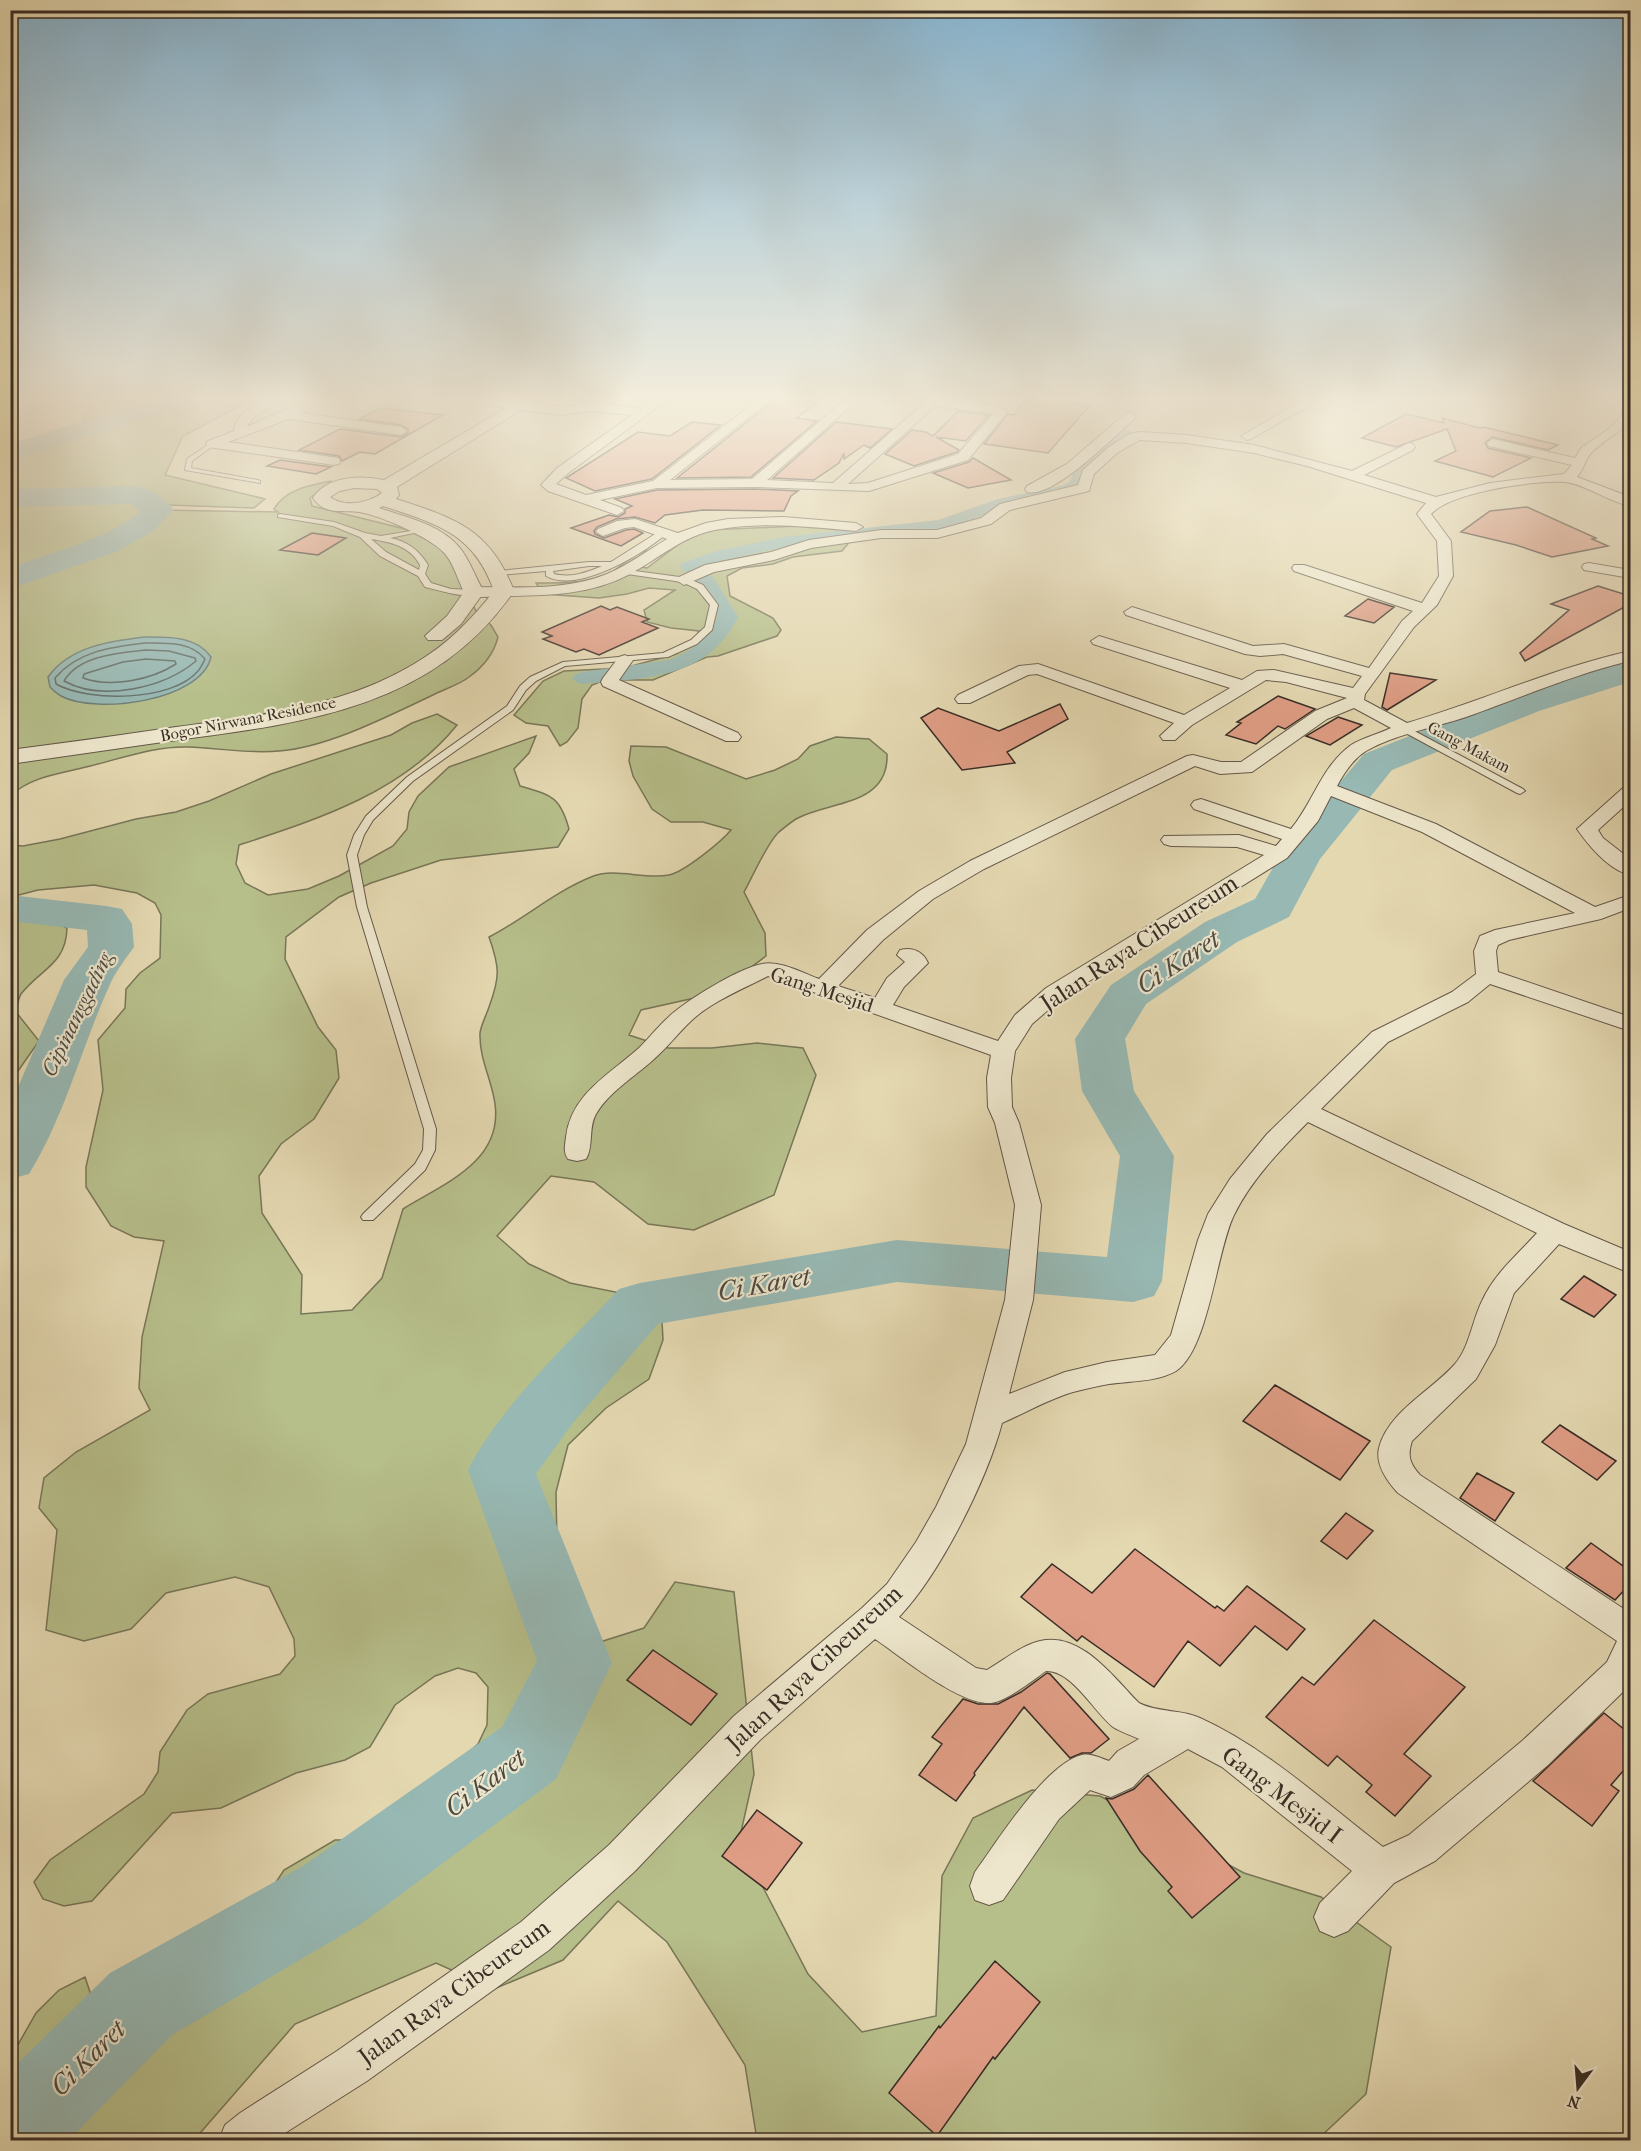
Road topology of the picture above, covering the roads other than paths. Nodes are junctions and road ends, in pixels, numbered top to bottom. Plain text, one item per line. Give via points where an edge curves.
1 (321, 498) edge
2 (375, 498) edge
3 (396, 498) edge
4 (582, 498) edge
5 (594, 498) edge
6 (1003, 498) edge
7 (1041, 498) edge
8 (1425, 498) edge
9 (1448, 498) edge
10 (587, 500) junction
11 (1437, 502) junction
12 (982, 505) dead end
13 (360, 507) junction
14 (617, 511) dead end
15 (963, 512) dead end
16 (280, 516) dead end
17 (421, 530) junction
18 (603, 532) dead end
19 (663, 533) junction
20 (363, 535) junction
21 (382, 537) junction
22 (678, 538) junction
23 (1589, 567) dead end
24 (617, 568) junction
25 (1299, 568) dead end
26 (549, 569) junction
27 (422, 574) junction
28 (1630, 574) edge
29 (690, 578) junction
30 (502, 582) junction
31 (474, 592) junction
32 (1424, 609) junction
33 (1132, 612) dead end
34 (1099, 641) dead end
35 (1630, 656) edge
36 (617, 671) junction
37 (1373, 674) junction
38 (1242, 686) junction
39 (1356, 698) junction
40 (964, 699) dead end
41 (1186, 721) junction
42 (1412, 734) junction
43 (732, 737) dead end
44 (10, 748) edge
45 (1180, 749) junction
46 (10, 757) edge
47 (1335, 791) junction
48 (1520, 791) dead end
49 (1630, 792) edge
50 (1201, 805) dead end
51 (1171, 840) dead end
52 (1286, 845) junction
53 (1630, 869) edge
54 (1630, 901) edge
55 (1594, 915) junction
56 (908, 955) dead end
57 (1487, 976) junction
58 (824, 987) junction
59 (880, 1008) junction
60 (1630, 1024) edge
61 (1003, 1051) junction
62 (1307, 1112) junction
63 (577, 1153) dead end
64 (368, 1217) dead end
65 (1555, 1231) junction
66 (1630, 1263) edge
67 (989, 1415) junction
68 (874, 1619) junction
69 (1630, 1631) edge
70 (1630, 1650) edge
71 (1186, 1730) junction
72 (1380, 1869) junction
73 (989, 1886) dead end
74 (1334, 1917) dead end
75 (240, 2140) edge

1 - 13 street via 330,505
2 - 13 street
3 - 30 street via 459,529 482,546
4 - 10 street
5 - 10 street
6 - 12 street
7 - 29 street via 1005,507 986,521 925,535 880,534 818,542 774,556 710,568
8 - 11 street
9 - 11 street
10 - 14 street
11 - 32 street via 1424,514 1444,541 1446,576
13 - 17 street
15 - 22 street via 894,528 738,523 711,526
16 - 20 lane via 334,524
17 - 21 lane
17 - 31 street via 450,548
18 - 19 street via 631,523
19 - 22 street
19 - 24 lane
20 - 21 lane
20 - 27 lane via 383,554
21 - 27 lane via 399,542 419,556 424,565
22 - 24 street
23 - 28 street
24 - 26 lane via 589,564
24 - 26 lane via 572,578 550,576
24 - 29 lane
24 - 30 street via 599,581 573,587
25 - 32 street
26 - 30 lane
27 - 31 lane via 435,589
29 - 36 lane via 714,605 709,628 694,642
30 - 31 street
30 - 46 street, Bogor Nirwana Residence via 468,633 434,660 380,689 279,717
31 - 44 street, Bogor Nirwana Residence via 446,629 422,646 364,678 326,692 204,720
32 - 37 street via 1408,624
33 - 37 street via 1251,651 1284,649
34 - 38 street
35 - 42 street, Jalan Raya Cibeureum via 1599,663
36 - 43 street
36 - 64 lane via 581,661 563,664 533,679 510,708 410,779 369,818 359,835 352,855 362,907 430,1129 429,1150 420,1167
37 - 39 street
38 - 39 street via 1257,676 1271,674
38 - 41 street
39 - 42 street
39 - 45 street via 1321,715 1245,768 1220,768
40 - 41 street via 1025,670 1038,669
41 - 45 street
42 - 47 street, Jalan Raya Cibeureum via 1359,748 1337,768
42 - 48 lane, Gang Makam
45 - 58 street via 926,895 875,935
47 - 52 street, Jalan Raya Cibeureum
47 - 55 street via 1370,801 1452,837
49 - 53 street via 1587,830
50 - 52 street
51 - 52 street
52 - 61 street, Jalan Raya Cibeureum via 1054,993 1023,1020
54 - 55 street
55 - 57 street via 1488,941
56 - 59 street via 917,963 895,982
57 - 60 street
57 - 62 street via 1460,997 1380,1037
58 - 59 street, Gang Mesjid
58 - 63 street, Gang Mesjid via 766,969 685,1014 585,1111
59 - 61 street, Gang Mesjid
61 - 67 street, Jalan Raya Cibeureum via 1000,1107 1028,1205 1019,1300
62 - 65 street
62 - 67 street via 1276,1140 1221,1214 1185,1336 1165,1363 1065,1383
65 - 66 street
65 - 69 street via 1503,1287 1482,1345 1467,1371 1399,1435 1394,1461 1409,1484
67 - 68 street, Jalan Raya Cibeureum via 968,1476 928,1552 899,1594
68 - 71 street, Gang Mesjid I via 969,1683 991,1687 1041,1656 1059,1655 1079,1667 1126,1716 1142,1723
68 - 75 street, Jalan Raya Cibeureum via 747,1728 622,1858 535,1936
70 - 72 street via 1619,1673 1535,1753 1422,1848
71 - 72 street, Gang Mesjid I via 1235,1755
71 - 73 street via 1111,1779 1081,1773 1046,1806
72 - 74 street

